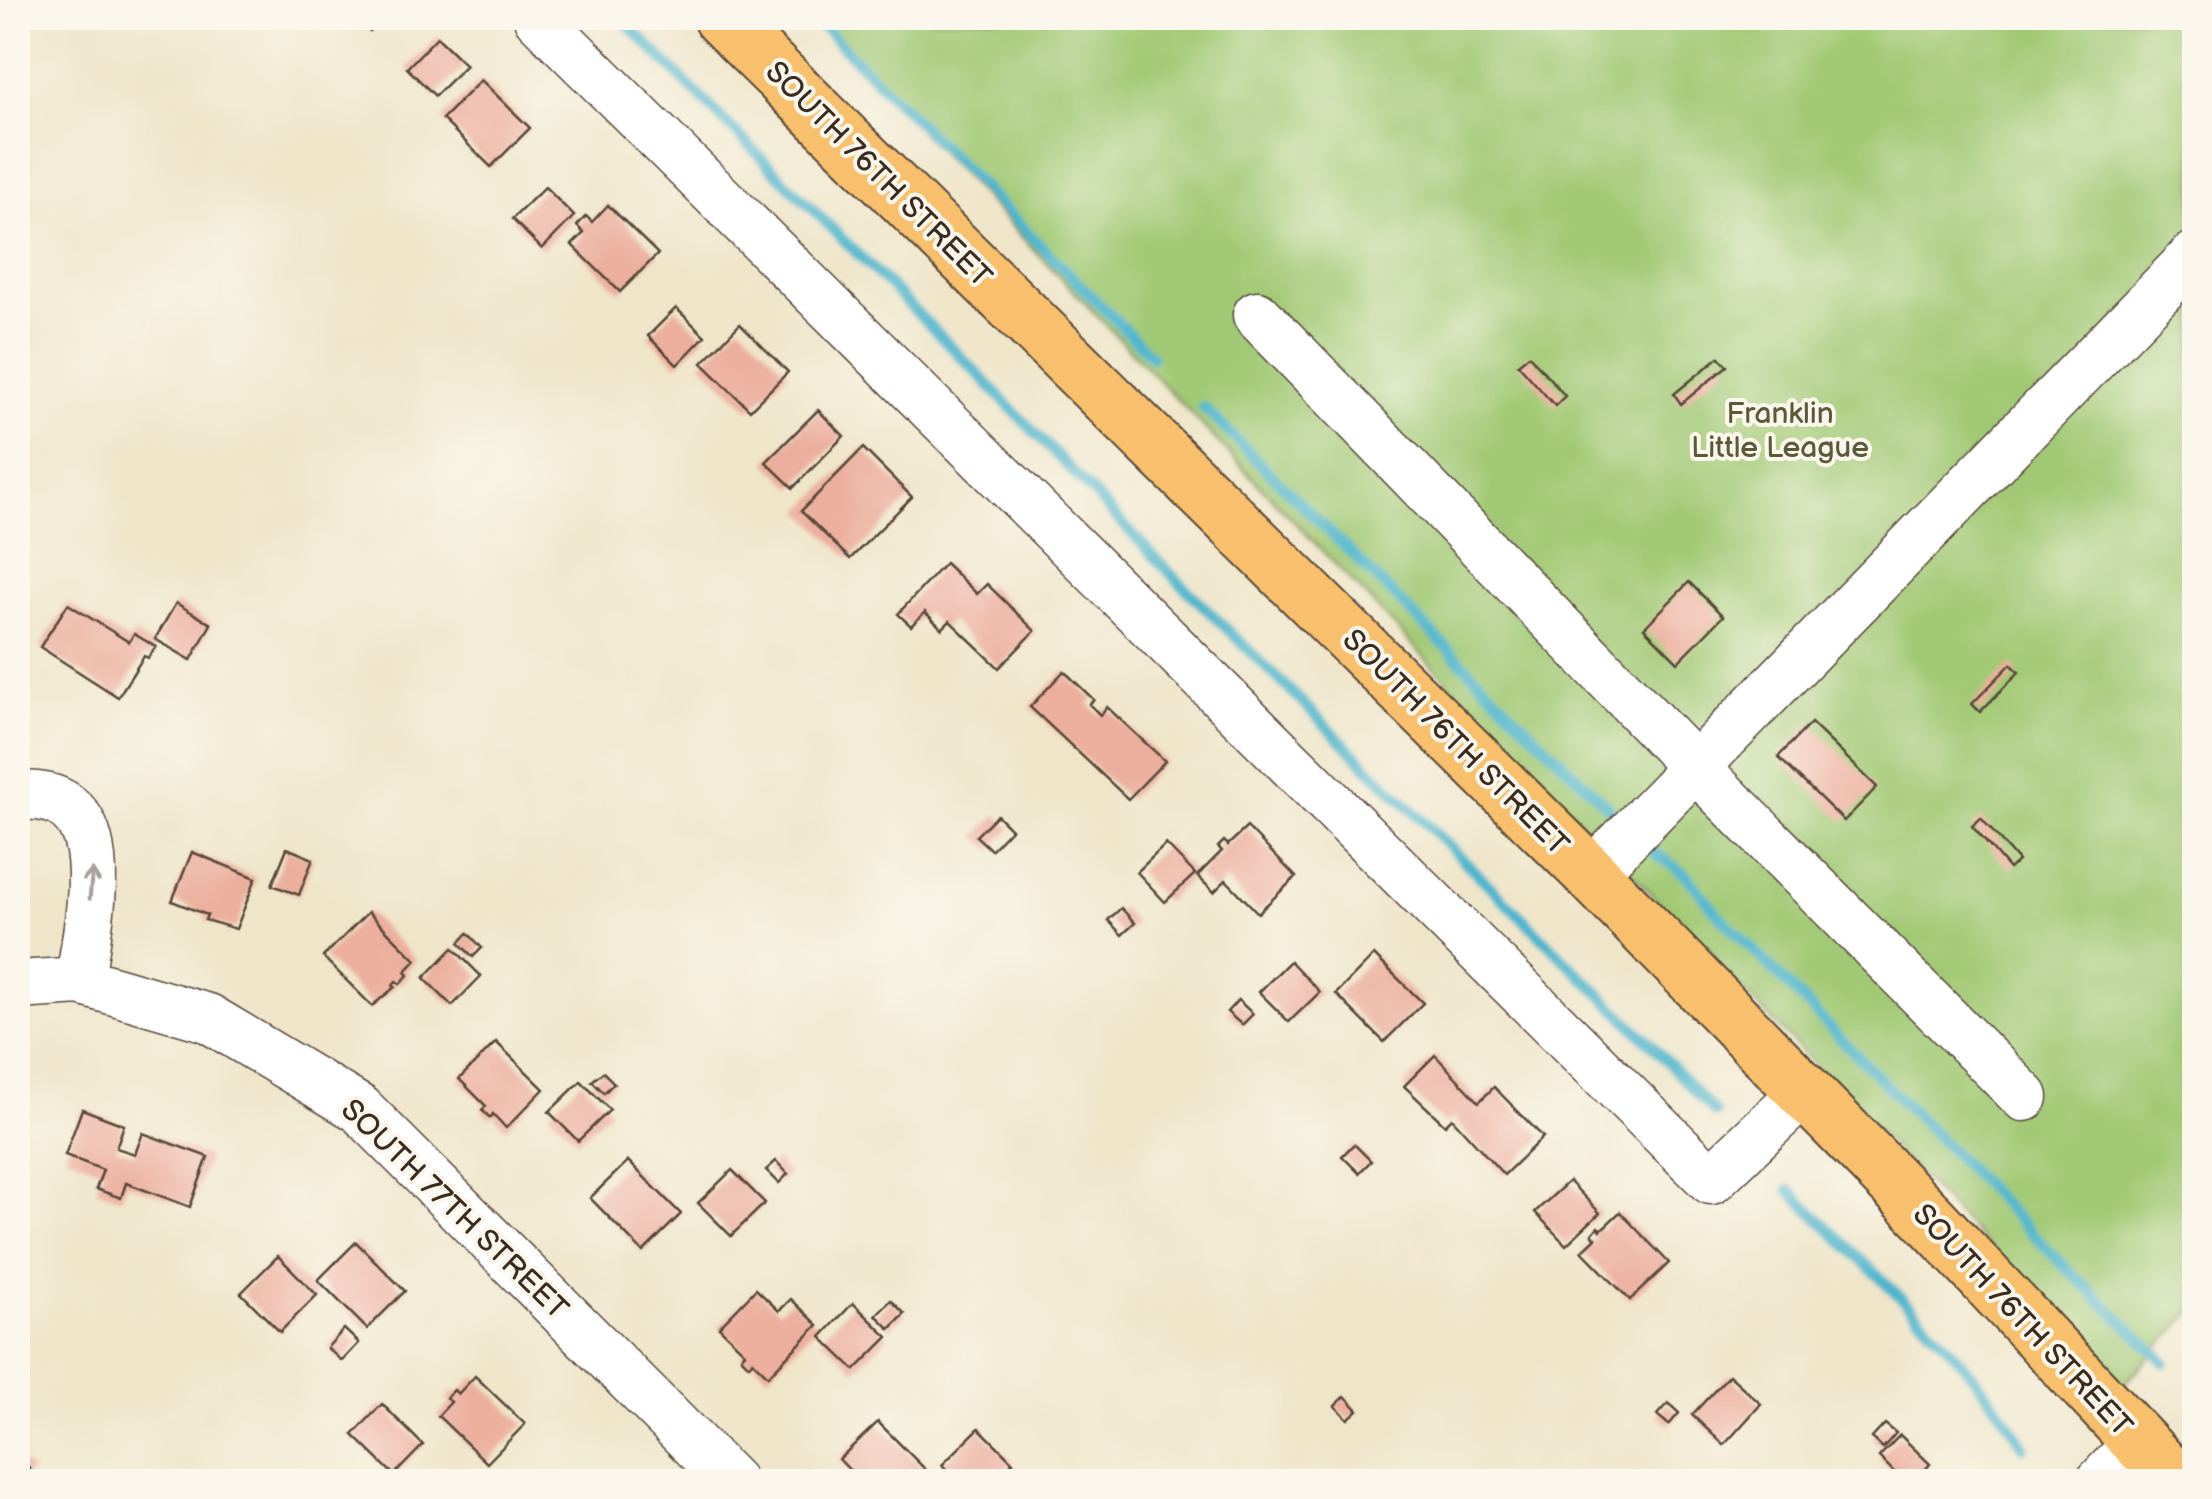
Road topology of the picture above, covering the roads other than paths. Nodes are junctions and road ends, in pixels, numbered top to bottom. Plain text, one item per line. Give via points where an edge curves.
1 (538, 18) edge
2 (720, 18) edge
3 (2194, 256) edge
4 (1257, 315) dead end
5 (1695, 767) junction
6 (18, 796) edge
7 (1591, 874) junction
8 (80, 981) junction
9 (18, 985) edge
10 (1804, 1092) junction
11 (2024, 1097) dead end
12 (2138, 1443) junction
13 (732, 1482) edge
14 (2100, 1482) edge
15 (2176, 1482) edge

1 - 10 street via 1711,1180
2 - 7 main road, SOUTH 76TH STREET
3 - 5 street
4 - 5 street
5 - 7 street
5 - 11 street
8 -> 6 street via 93,869 90,838 81,819 60,804
7 - 10 main road, SOUTH 76TH STREET
8 - 9 street, SOUTH 77TH STREET
8 - 13 street, SOUTH 77TH STREET via 208,1018 360,1109
10 - 12 main road, SOUTH 76TH STREET
12 - 14 street
12 - 15 main road, SOUTH 76TH STREET

